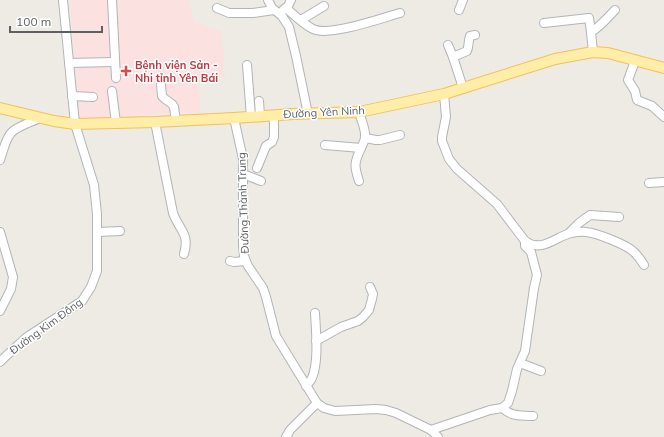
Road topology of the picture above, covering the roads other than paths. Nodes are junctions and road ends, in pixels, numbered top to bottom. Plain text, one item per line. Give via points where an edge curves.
1 (63, 0) edge
2 (112, 0) edge
3 (268, 0) edge
4 (291, 0) edge
5 (463, 0) edge
6 (324, 6) dead end
7 (217, 8) dead end
8 (280, 10) junction
9 (459, 10) dead end
10 (615, 10) dead end
11 (400, 13) dead end
12 (301, 20) junction
13 (544, 23) dead end
14 (591, 32) junction
15 (476, 35) dead end
16 (448, 44) dead end
17 (593, 52) junction
18 (453, 57) junction
19 (635, 61) junction
20 (113, 62) dead end
21 (69, 63) junction
22 (247, 65) dead end
23 (664, 68) edge
24 (116, 78) dead end
25 (161, 85) dead end
26 (463, 88) junction
27 (112, 91) dead end
28 (444, 94) junction
29 (72, 96) junction
30 (93, 97) dead end
31 (259, 101) dead end
32 (0, 108) edge
33 (359, 112) junction
34 (308, 114) junction
35 (274, 115) junction
36 (255, 117) junction
37 (664, 117) edge
38 (40, 118) junction
39 (234, 118) junction
40 (176, 121) junction
41 (155, 122) junction
42 (116, 123) junction
43 (75, 124) junction
44 (400, 135) dead end
45 (365, 138) junction
46 (325, 145) dead end
47 (361, 148) junction
48 (0, 160) edge
49 (257, 168) dead end
50 (243, 174) junction
51 (261, 181) dead end
52 (359, 181) dead end
53 (664, 182) edge
54 (649, 183) dead end
55 (619, 217) dead end
56 (120, 231) dead end
57 (0, 232) edge
58 (97, 232) junction
59 (569, 233) junction
60 (525, 241) junction
61 (184, 254) dead end
62 (230, 261) dead end
63 (246, 261) junction
64 (644, 265) dead end
65 (370, 287) dead end
66 (0, 311) edge
67 (315, 313) dead end
68 (316, 341) junction
69 (0, 362) edge
70 (520, 363) junction
71 (541, 371) dead end
72 (306, 386) junction
73 (317, 403) junction
74 (502, 408) junction
75 (532, 416) dead end
76 (431, 430) junction
77 (286, 437) edge
78 (438, 437) edge

1 - 21 street, Đường Kim Đồng
2 - 24 street
3 - 8 street via 270,6
4 - 8 street
5 - 9 street
6 - 12 street
7 - 8 street via 229,13
8 - 12 street
8 - 34 street via 290,32
10 - 14 street
11 - 12 street via 360,25 327,31 313,29
13 - 14 street via 589,18
14 - 17 street
15 - 18 street via 470,36 467,52
16 - 18 street
17 - 19 main road, Đường Yên Ninh via 608,53
17 - 26 main road, Đường Yên Ninh via 555,59
18 - 26 street
19 - 23 main road, Đường Yên Ninh
19 - 37 street via 628,80 637,100 652,106
20 - 21 street
21 - 29 street, Đường Kim Đồng
22 - 36 street
25 - 40 street via 162,96 174,107
26 - 28 main road, Đường Yên Ninh
27 - 42 street
28 - 33 main road, Đường Yên Ninh
28 - 60 street via 446,112 442,141 449,158 457,169 497,204
29 - 30 street
29 - 43 street, Đường Kim Đồng
31 - 36 street
32 - 38 main road, Đường Yên Ninh
33 - 34 main road, Đường Yên Ninh
33 - 45 street
34 - 35 main road, Đường Yên Ninh
35 - 36 main road, Đường Yên Ninh
35 - 49 street via 274,137 266,146
36 - 39 main road, Đường Yên Ninh
38 - 43 main road, Đường Yên Ninh
38 - 48 street via 11,133
39 - 40 main road, Đường Yên Ninh
39 - 50 street, Đường Thành Trung via 242,154
40 - 41 main road, Đường Yên Ninh
41 - 42 main road, Đường Yên Ninh
41 - 61 street via 173,213 186,238
42 - 43 main road, Đường Yên Ninh
43 - 58 street, Đường Kim Đồng via 94,185
44 - 45 street via 380,140
45 - 47 street
46 - 47 street
47 - 52 street via 355,165
50 - 51 street
50 - 63 street, Đường Thành Trung via 243,251
53 - 54 street
55 - 59 street via 590,215
56 - 58 street
57 - 66 street via 13,277 11,289
58 - 69 street, Đường Kim Đồng via 97,271 87,295 82,301 27,337
59 - 60 street via 541,246
59 - 64 street via 591,232 626,246
60 - 70 street via 538,274 525,350
62 - 63 street
63 - 72 street, Đường Thành Trung via 265,293 276,336
65 - 68 street via 372,299 369,310 363,317
67 - 68 street
68 - 72 street via 312,379
70 - 71 street
70 - 74 street via 508,403
72 - 73 street, Đường Thành Trung
73 - 76 street via 335,411 386,410
73 - 77 street
74 - 75 street via 513,415
74 - 76 street
76 - 78 street

